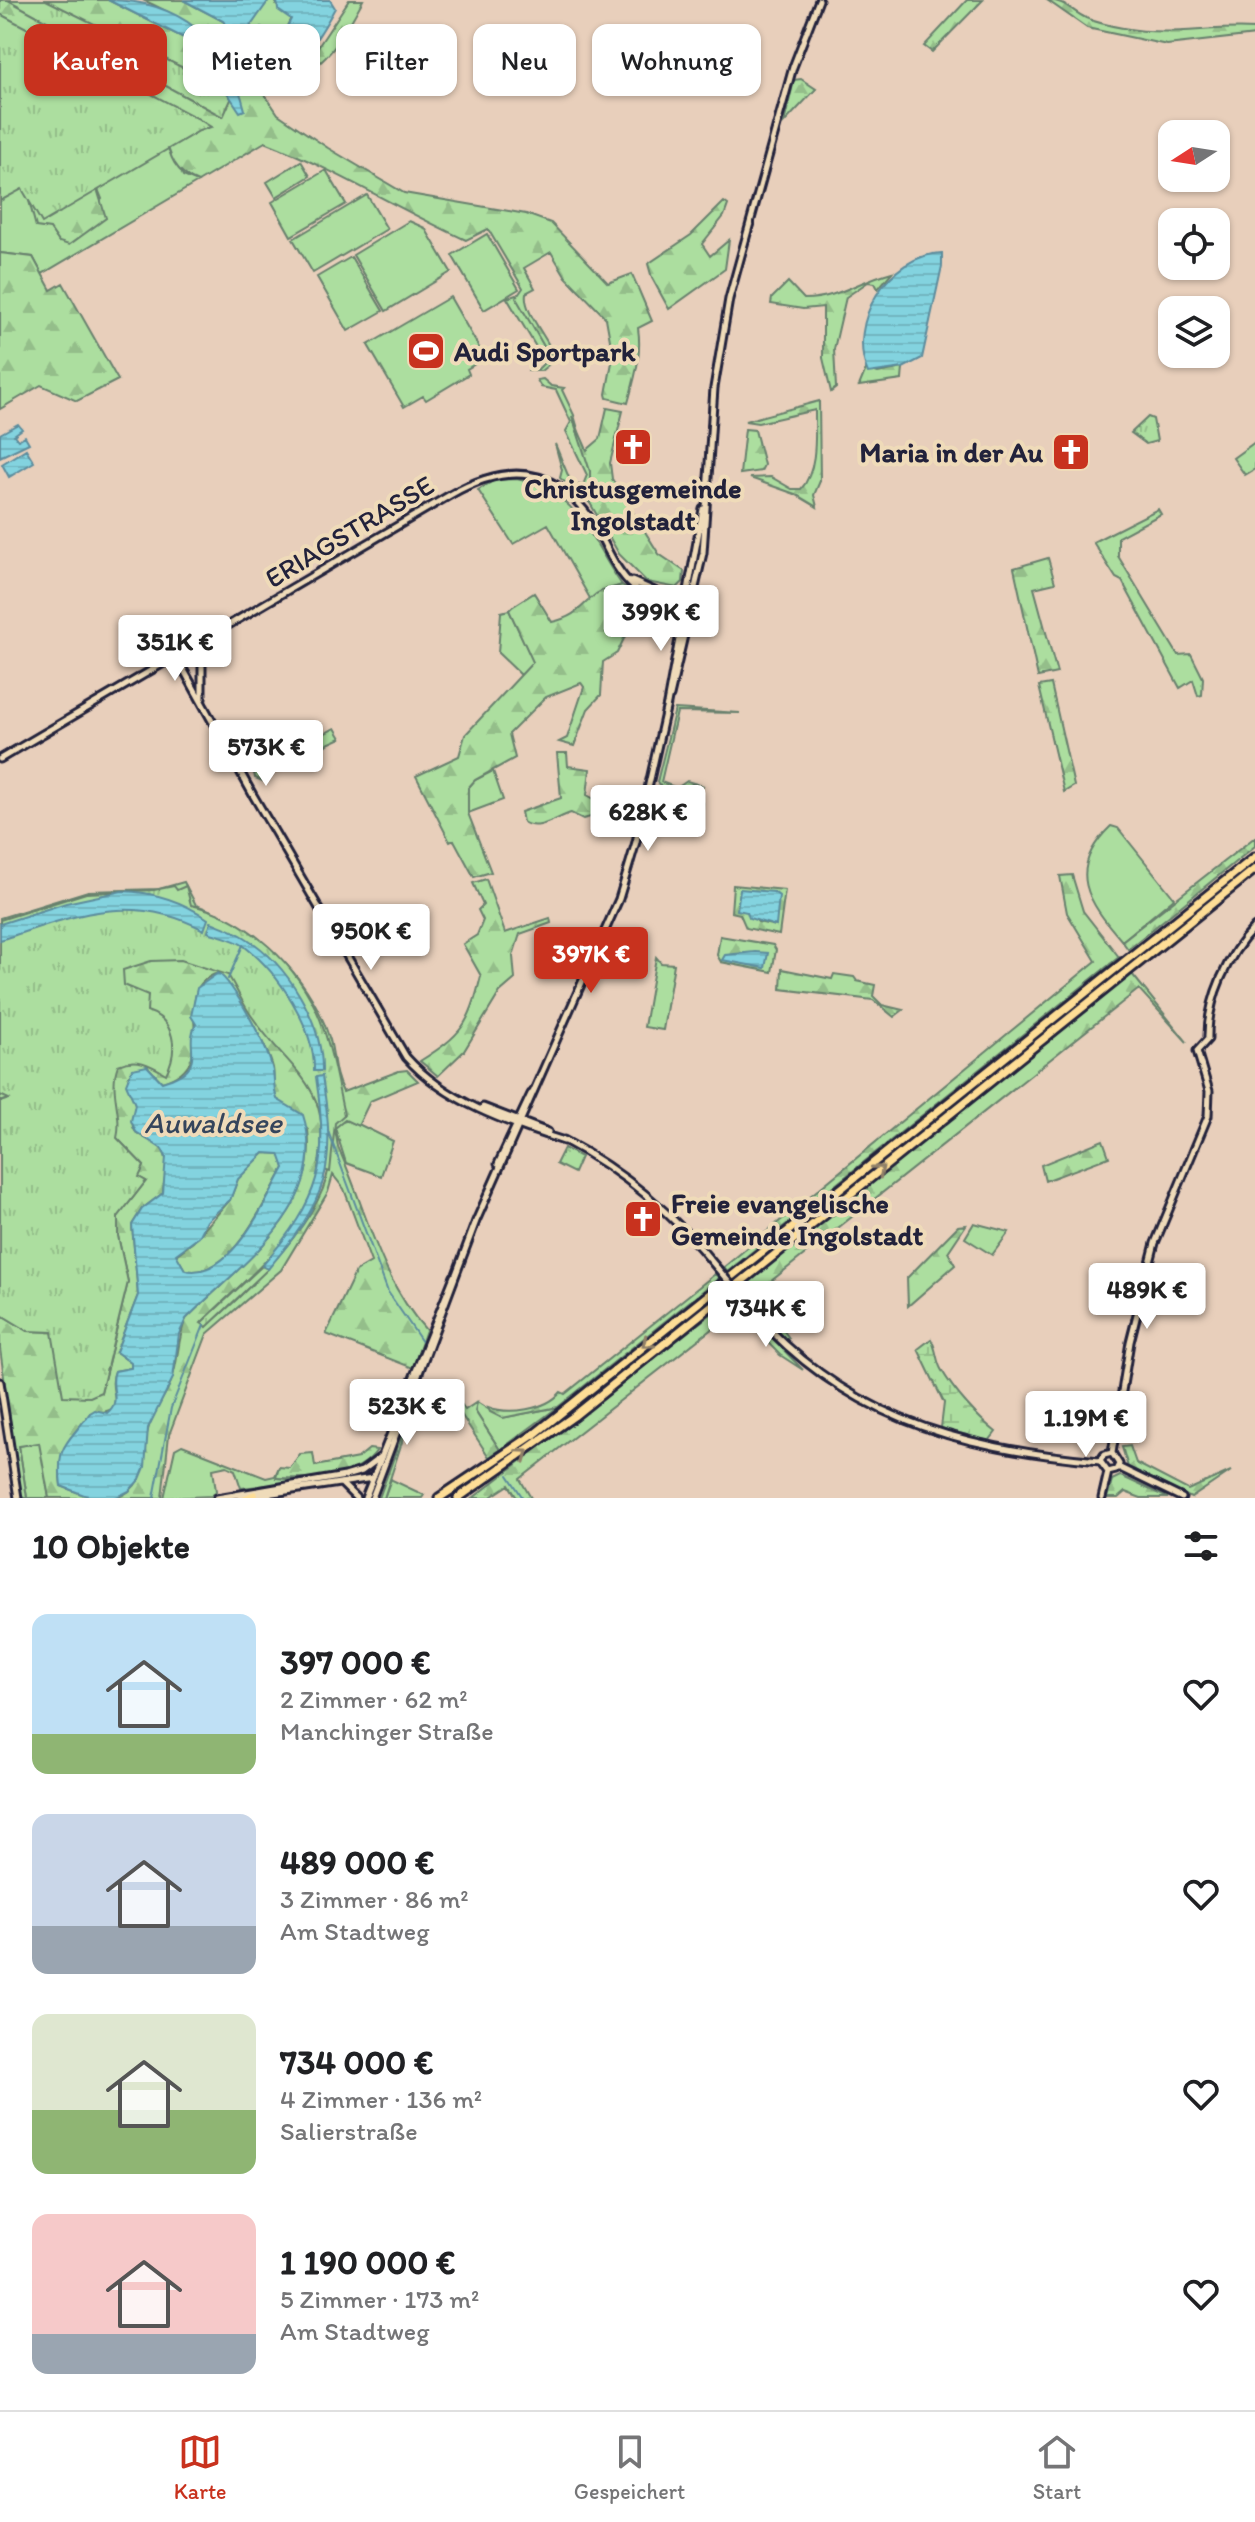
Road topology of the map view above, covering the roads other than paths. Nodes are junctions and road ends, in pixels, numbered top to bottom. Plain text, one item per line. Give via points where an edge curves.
1 (819, 0) edge
2 (627, 579) junction
3 (691, 599) junction
4 (689, 606) junction
5 (226, 627) junction
6 (176, 656) junction
7 (202, 701) junction
8 (0, 759) edge
9 (1255, 857) edge
10 (1255, 869) edge
11 (1255, 927) edge
12 (518, 1122) junction
13 (457, 1272) junction
14 (0, 1382) edge
15 (1112, 1453) junction
16 (382, 1455) junction
17 (1100, 1461) junction
18 (1118, 1467) junction
19 (362, 1471) junction
20 (1108, 1472) junction
21 (381, 1475) junction
22 (373, 1478) junction
23 (340, 1483) junction
24 (376, 1487) junction
25 (250, 1497) edge
26 (18, 1498) edge
27 (220, 1498) edge
28 (240, 1498) edge
29 (356, 1498) edge
30 (365, 1498) edge
31 (372, 1498) edge
32 (439, 1498) edge
33 (458, 1498) edge
34 (1102, 1498) edge
35 (1182, 1498) edge

1 - 3 main road via 777,120 723,328
2 - 3 main road
2 - 4 main road via 651,596
2 - 5 main road, ERIAGSTRASSE via 581,507 553,485 524,474 495,474
3 - 4 main road
4 - 12 main road via 616,908
5 - 6 main road, ERIAGSTRASSE
5 - 7 main road via 202,662
6 - 7 main road
6 - 8 main road, ERIAGSTRASSE
7 - 12 main road via 394,1041 428,1080
9 -> 32 highway via 536,1433
33 -> 10 highway via 574,1416
11 - 15 main road via 1222,979 1208,1012 1208,1039 1197,1051 1209,1091 1208,1116 1166,1212 1135,1318
12 - 13 main road
12 - 17 main road, bridge via 588,1153 647,1195 674,1218 772,1334 816,1373 871,1406 933,1432 991,1447
13 - 16 main road
13 - 21 main road
14 - 26 main road
15 - 17 main road
15 - 18 main road
16 - 19 main road
16 - 22 main road
17 - 20 main road
18 - 20 main road
18 - 35 main road
19 - 22 main road
19 - 27 main road
20 - 34 main road
21 - 22 main road
21 - 24 main road
22 - 23 main road
22 - 24 main road
22 - 30 main road
23 - 25 main road
23 - 29 main road
24 - 31 main road
25 - 28 main road

